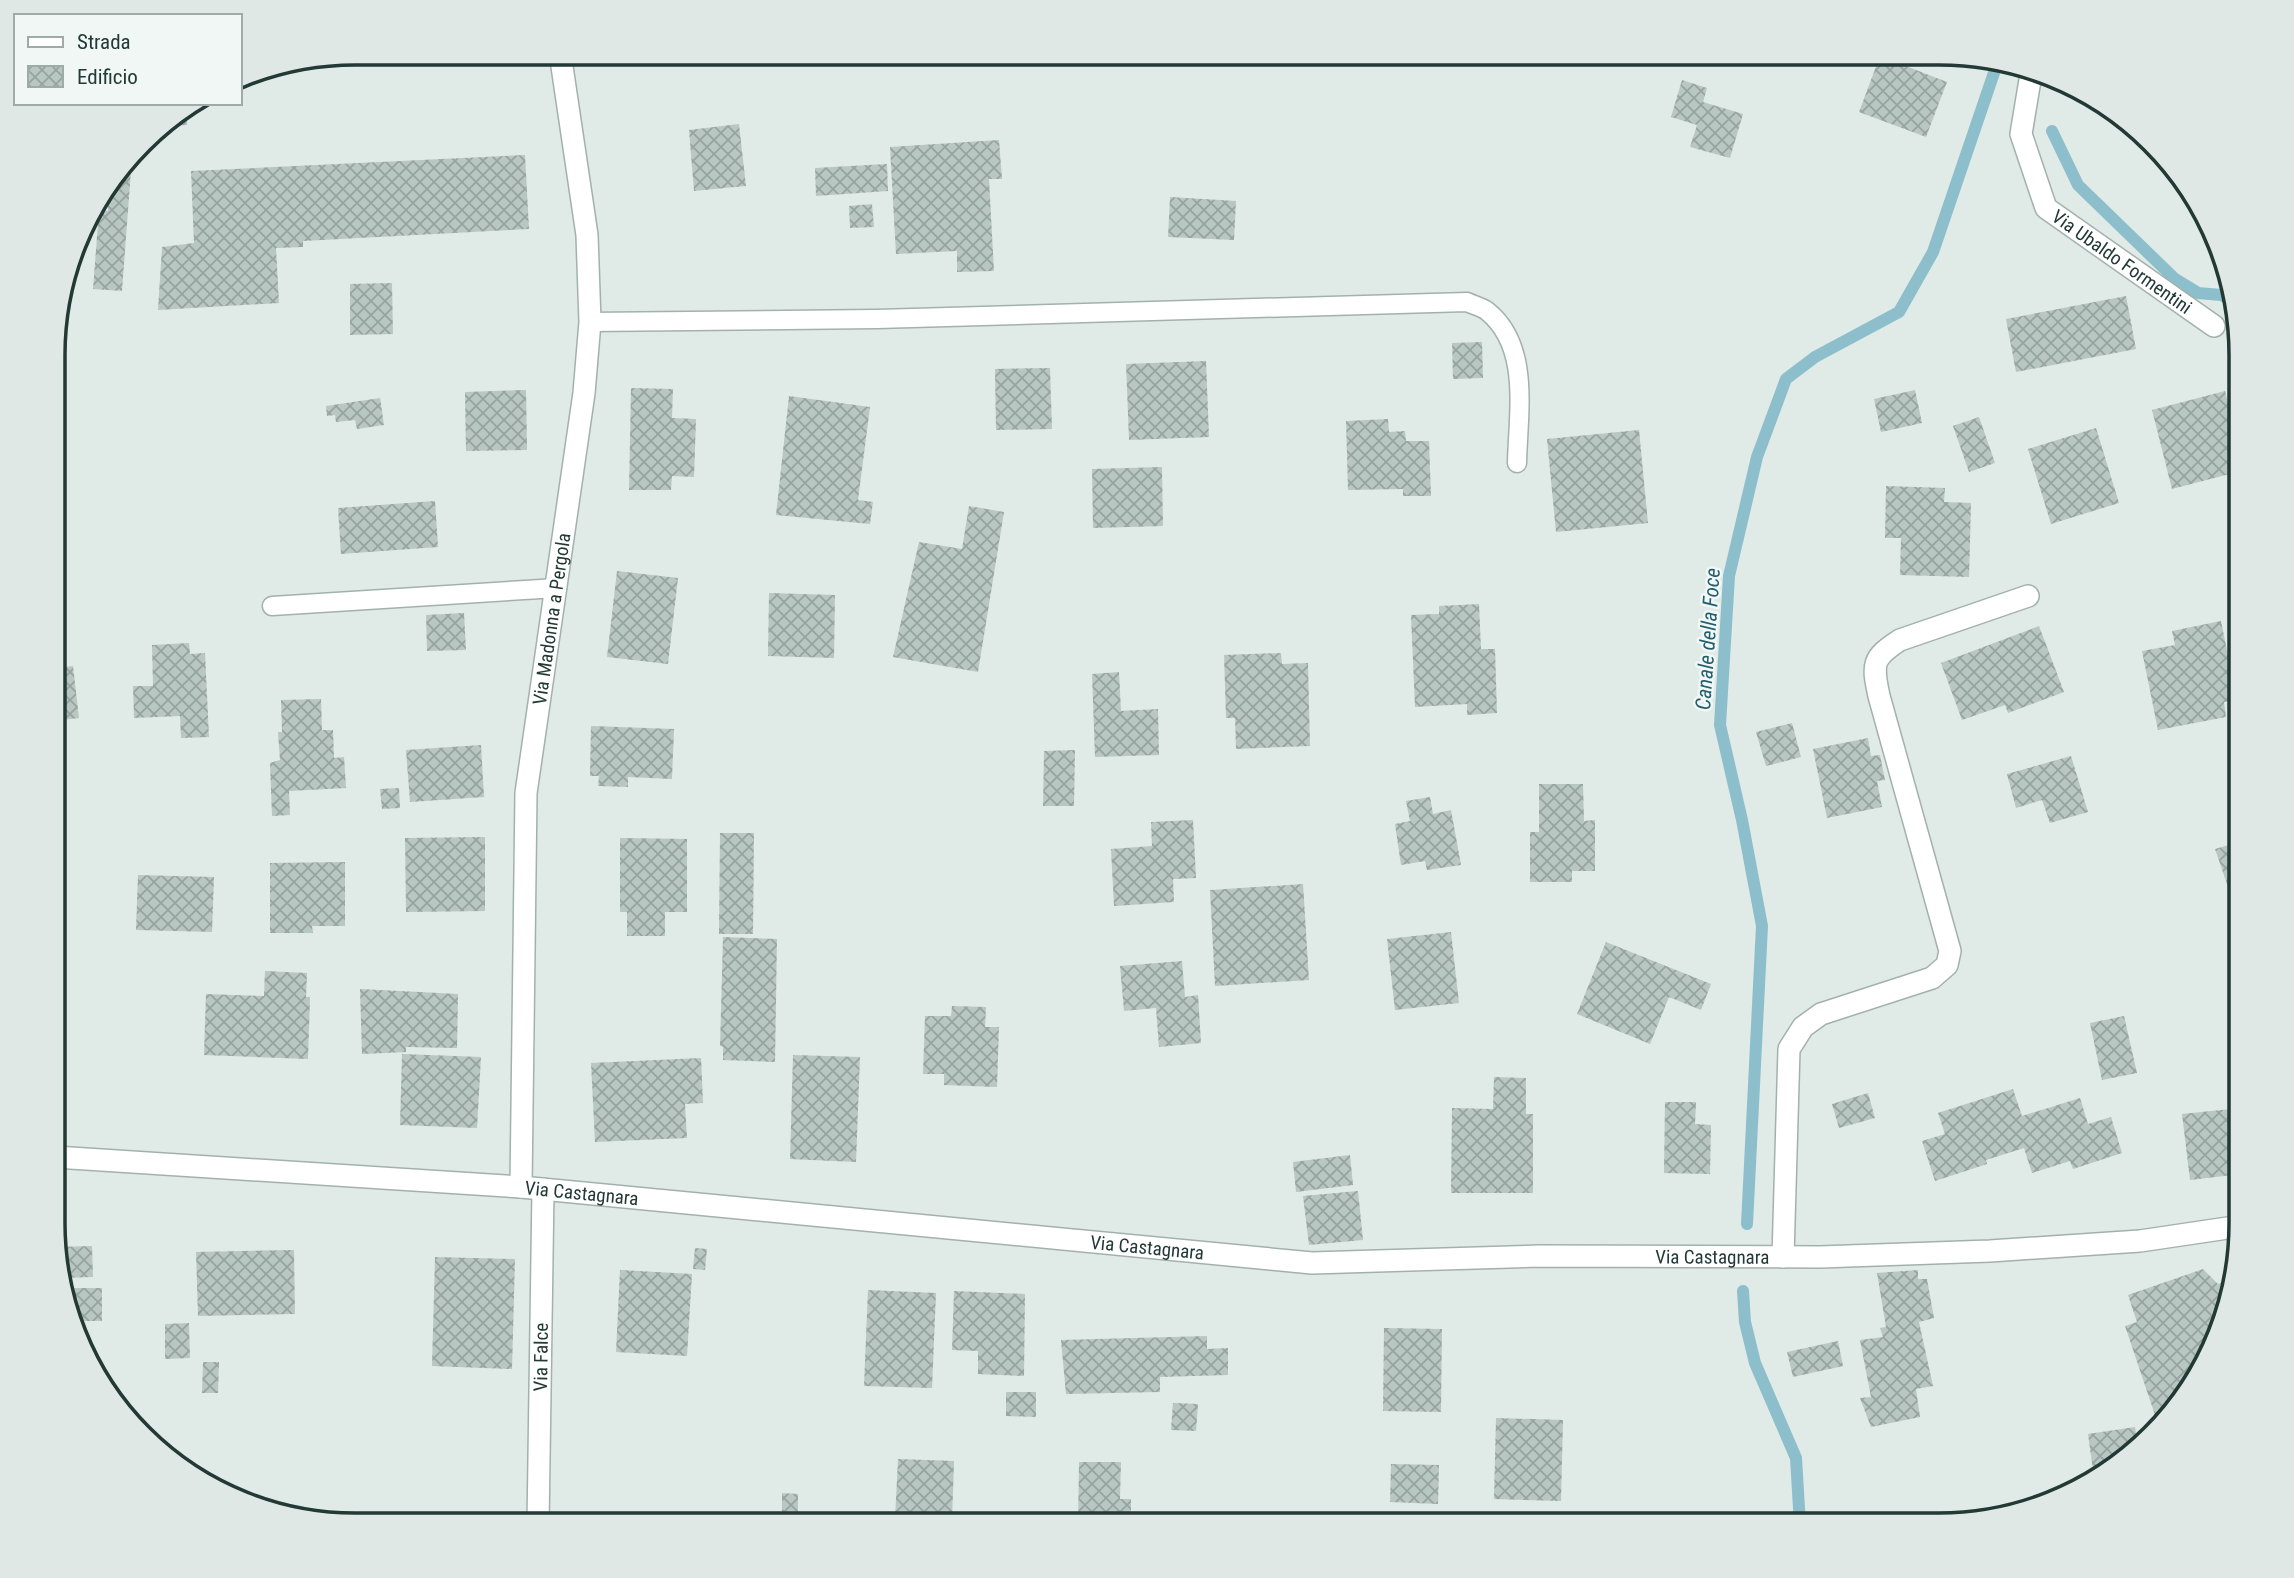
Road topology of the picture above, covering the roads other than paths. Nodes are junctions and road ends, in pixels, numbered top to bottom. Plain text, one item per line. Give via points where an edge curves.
1 (563, 65) edge
2 (2030, 79) edge
3 (590, 323) junction
4 (2214, 326) dead end
5 (1517, 463) dead end
6 (557, 588) junction
7 (2028, 596) dead end
8 (272, 606) dead end
9 (65, 1158) edge
10 (521, 1187) junction
11 (543, 1189) junction
12 (2229, 1228) edge
13 (1783, 1257) junction
14 (538, 1513) edge

1 - 3 street, Via Madonna a Pergola via 587,235
2 - 4 street, Via Ubaldo Formentini via 2021,134 2046,208
3 - 5 lane via 1467,302 1486,310 1510,337 1518,365
3 - 6 street, Via Madonna a Pergola
6 - 8 lane
6 - 10 street, Via Madonna a Pergola via 526,793
7 - 13 street via 1900,640 1882,652 1873,670 1950,950 1947,965 1932,978 1821,1014 1803,1027 1789,1049
9 - 10 street, Via Castagnara
10 - 11 street, Via Castagnara
11 - 13 street, Via Castagnara via 1312,1264 1539,1256
11 - 14 street, Via Falce
12 - 13 street, Via Castagnara via 2099,1244

